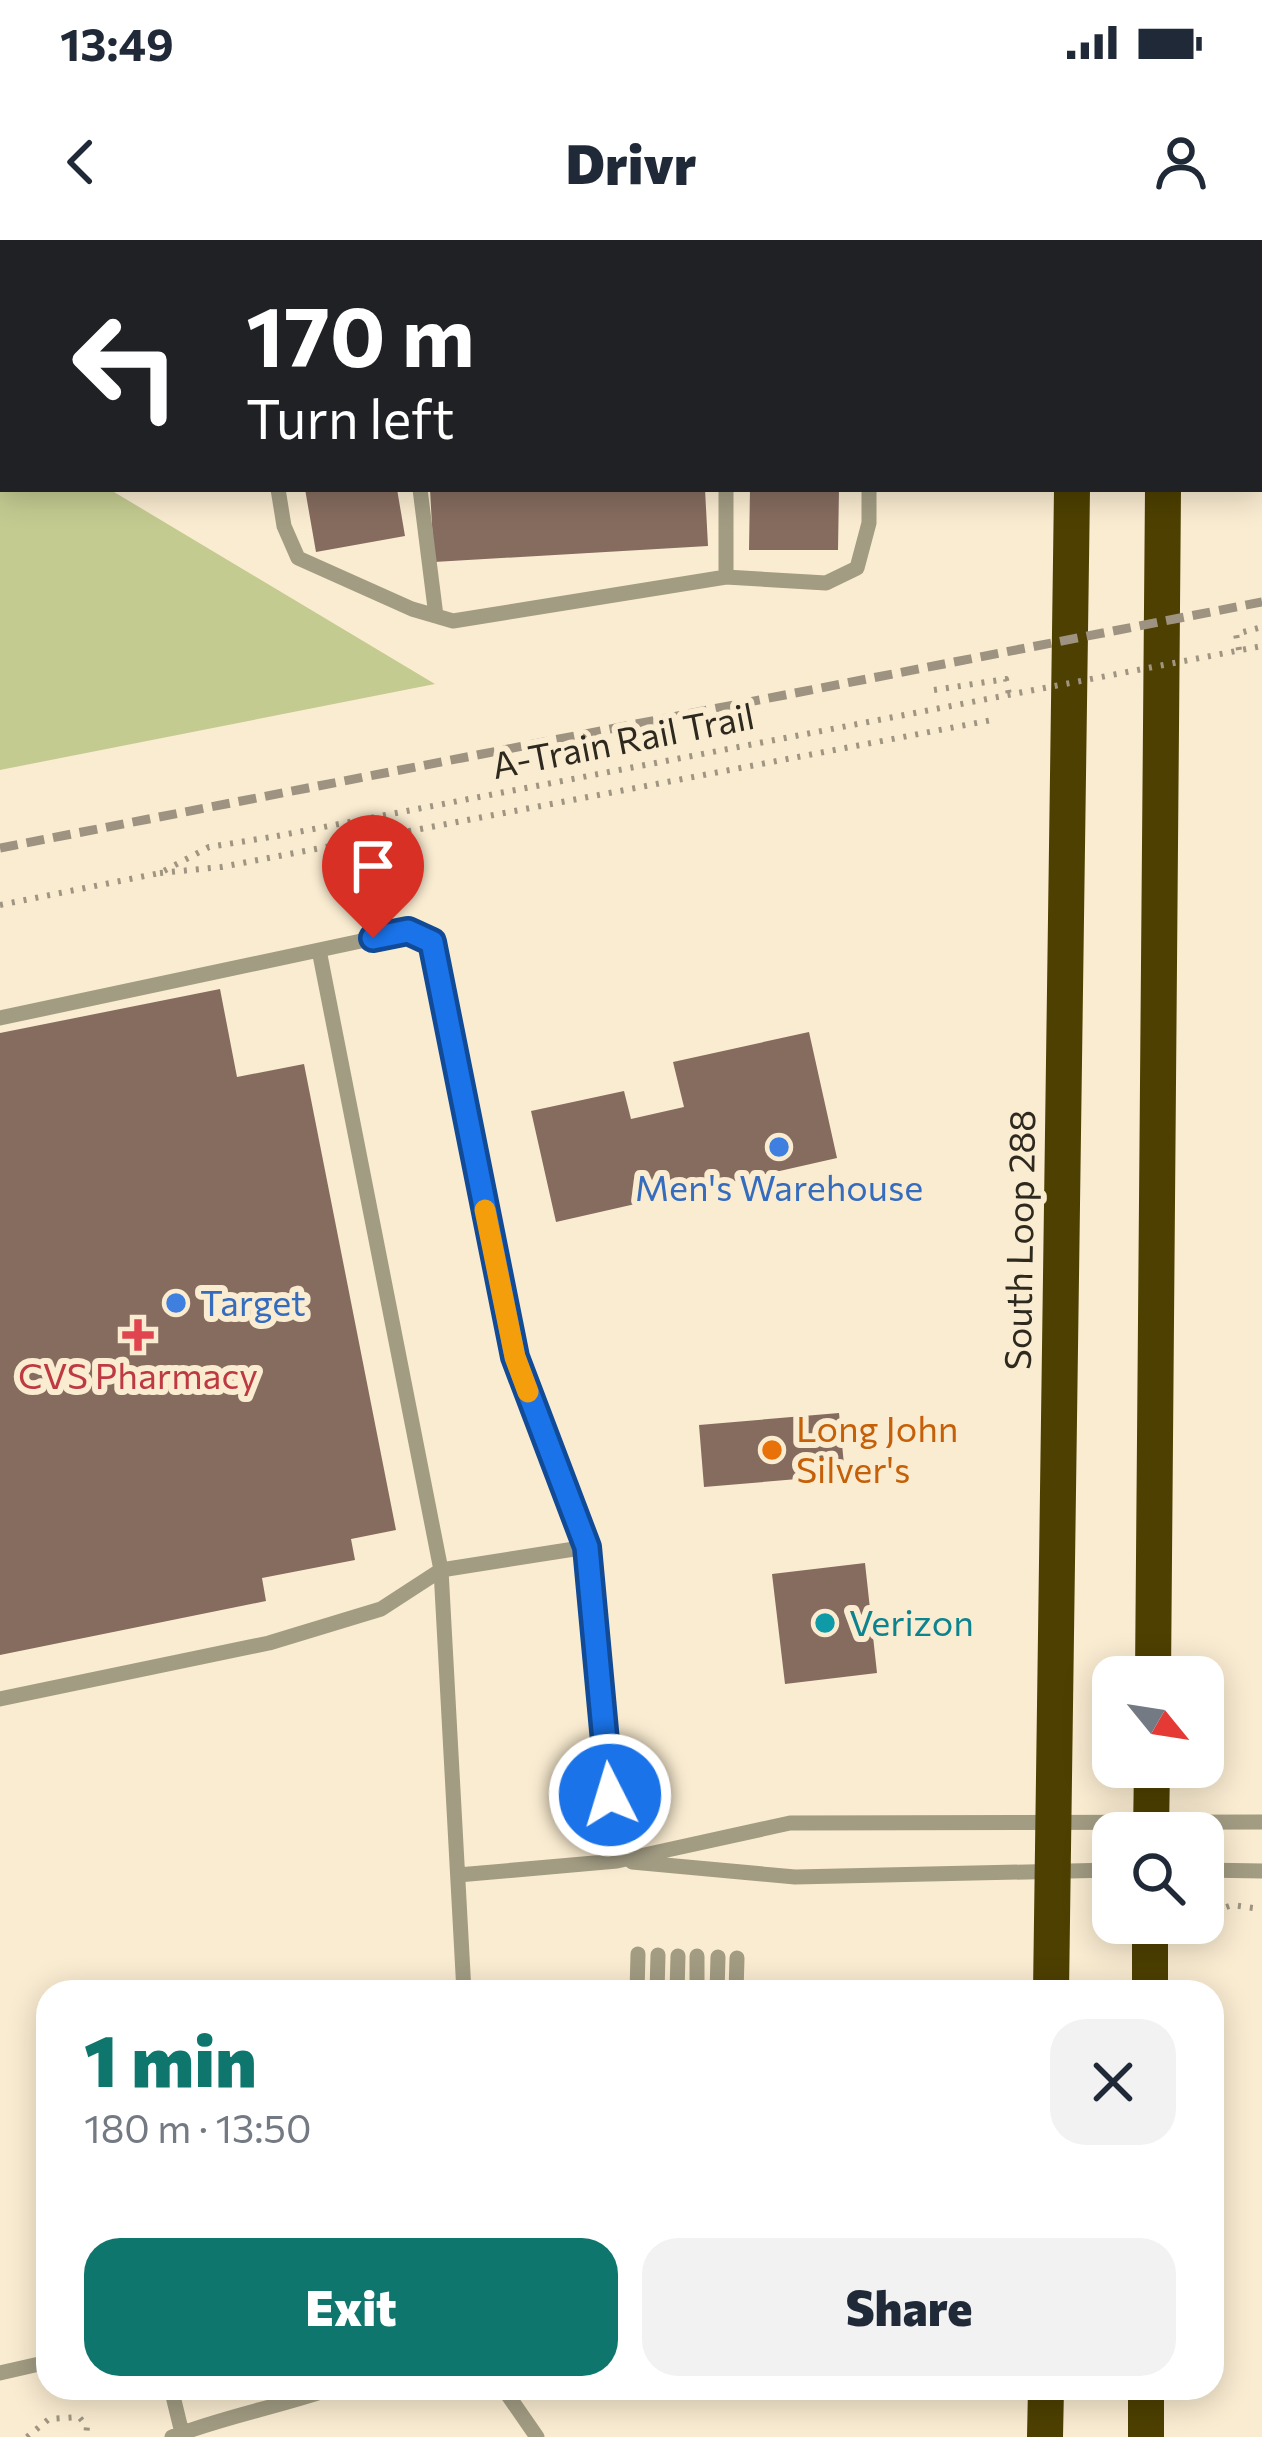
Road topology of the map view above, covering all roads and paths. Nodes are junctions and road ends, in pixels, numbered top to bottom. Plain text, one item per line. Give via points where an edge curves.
1 (278, 492) edge
2 (420, 492) edge
3 (726, 492) edge
4 (869, 492) edge
5 (1072, 492) edge
6 (1162, 492) edge
7 (726, 578) junction
8 (436, 616) junction
9 (1262, 627) edge
10 (1262, 646) edge
11 (1239, 650) junction
12 (934, 690) dead end
13 (1009, 694) junction
14 (992, 720) dead end
15 (160, 873) junction
16 (0, 904) edge
17 (319, 950) junction
18 (0, 1018) edge
19 (587, 1547) junction
20 (441, 1570) junction
21 (1153, 1656) edge
22 (0, 1699) edge
23 (1054, 1822) junction
24 (1262, 1822) edge
25 (1092, 1824) edge
26 (1224, 1824) edge
27 (617, 1861) junction
28 (1053, 1870) junction
29 (1092, 1870) edge
30 (1224, 1870) edge
31 (1262, 1870) edge
32 (458, 1875) junction
33 (1224, 1908) edge
34 (1252, 1908) dead end
35 (1150, 1944) edge
36 (638, 1954) dead end
37 (658, 1955) dead end
38 (678, 1956) dead end
39 (697, 1956) dead end
40 (718, 1957) dead end
41 (737, 1958) dead end
42 (463, 1980) edge
43 (637, 1980) edge
44 (657, 1980) edge
45 (677, 1980) edge
46 (697, 1980) edge
47 (717, 1980) edge
48 (736, 1980) edge
49 (1051, 1980) edge
50 (1150, 1980) edge
51 (36, 2365) edge
52 (0, 2373) edge
53 (173, 2400) edge
54 (299, 2400) edge
55 (511, 2400) edge
56 (1046, 2400) edge
57 (1146, 2400) edge
58 (177, 2435) edge
59 (27, 2437) edge
60 (86, 2437) edge
61 (537, 2437) edge
62 (1046, 2437) edge
63 (1146, 2437) edge

1 - 8 lane via 298,558
2 - 8 lane
3 - 7 lane
4 - 7 lane via 857,568 826,583
5 - 23 highway, South Loop 288
6 - 21 highway
7 - 8 lane via 453,621
9 - 11 path via 1236,634
10 - 11 path, A-Train Rail Trail, bridge
11 - 13 path, A-Train Rail Trail, bridge
12 - 13 path via 1006,680
13 - 15 path, A-Train Rail Trail, bridge via 209,847
14 - 15 path
15 - 16 path, A-Train Rail Trail
17 - 18 lane
17 - 19 lane via 408,931 432,942 515,1357
17 - 20 lane
19 - 20 lane
19 - 27 lane
20 - 22 lane via 382,1610 269,1643
20 - 32 lane
23 - 25 lane
23 - 27 lane via 790,1822
23 - 28 highway, South Loop 288
24 - 26 lane
27 - 28 lane via 795,1877
27 - 32 lane
28 - 29 lane
28 - 49 highway, South Loop 288
30 - 31 lane
32 - 42 lane
33 - 34 path
35 - 50 highway
36 - 43 lane
37 - 44 lane
38 - 45 lane
39 - 46 lane
40 - 47 lane
41 - 48 lane
51 - 52 lane
53 - 58 lane
54 - 58 lane
55 - 61 lane
56 - 62 highway
57 - 63 highway
59 - 60 path via 49,2420 79,2417

